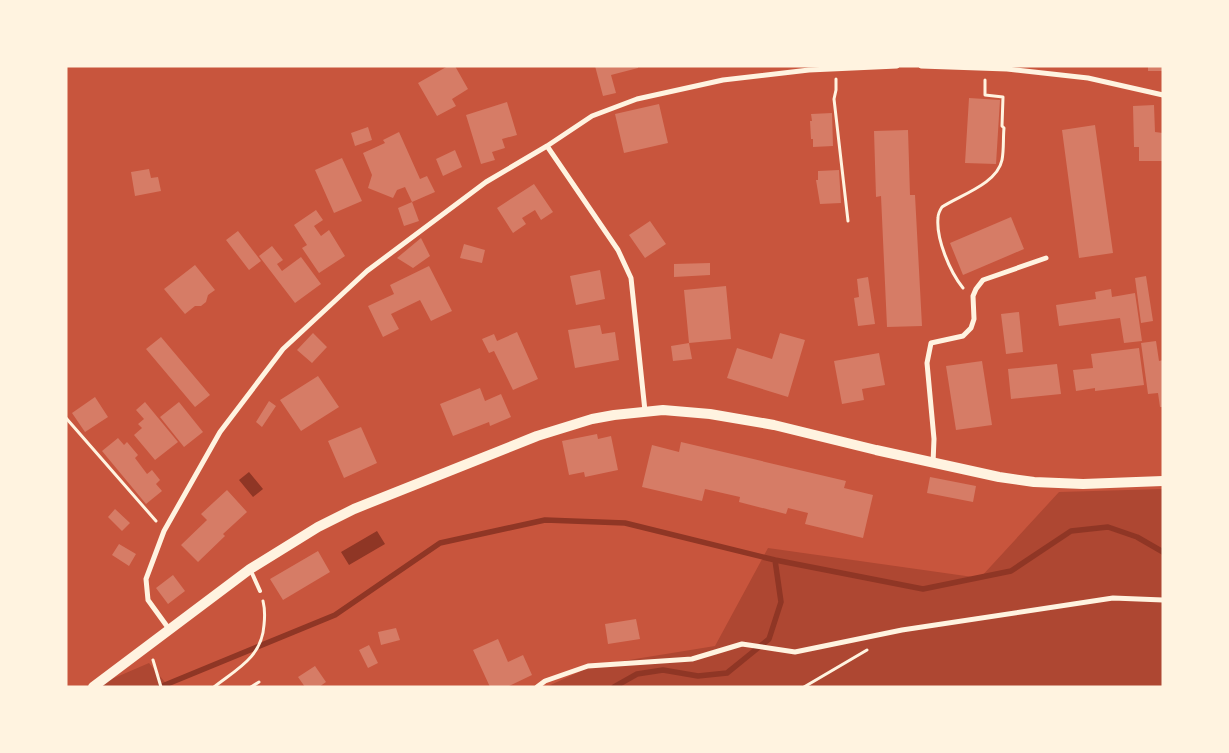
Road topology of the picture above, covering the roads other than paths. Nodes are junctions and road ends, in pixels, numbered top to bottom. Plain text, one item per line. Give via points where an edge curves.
1 (897, 66) edge
2 (922, 66) edge
3 (1163, 95) edge
4 (547, 146) junction
5 (1046, 258) dead end
6 (645, 411) junction
7 (933, 463) junction
8 (1163, 481) edge
9 (250, 569) junction
10 (260, 591) road end
11 (1163, 600) edge
12 (169, 629) junction
13 (92, 687) edge
14 (537, 687) edge

1 - 4 street via 808,70 723,80 637,99 592,116
2 - 3 street via 1007,69 1079,77
4 - 6 street via 618,250 632,278
4 - 12 street via 486,182 367,271 284,349 220,432 164,531 146,579 148,600
5 - 7 street via 983,280 973,296 971,328 963,336 931,343 927,363
6 - 7 main road via 710,414 774,425
6 - 9 main road via 592,419 509,447 354,509
7 - 8 main road via 1034,482
9 - 10 lane
9 - 12 main road
11 - 14 street via 1112,598 902,630 795,652 742,644 692,659 588,666 545,681
12 - 13 main road

